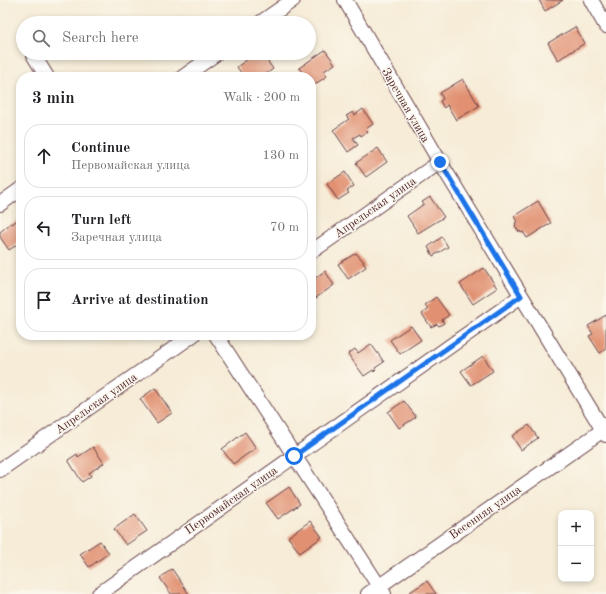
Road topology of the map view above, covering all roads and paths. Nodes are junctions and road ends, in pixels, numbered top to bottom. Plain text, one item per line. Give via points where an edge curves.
1 (293, 0) edge
2 (345, 0) edge
3 (591, 0) edge
4 (270, 16) edge
5 (606, 26) edge
6 (36, 60) edge
7 (207, 60) edge
8 (44, 72) edge
9 (190, 72) edge
10 (440, 162) junction
11 (16, 193) edge
12 (0, 204) edge
13 (316, 249) edge
14 (521, 296) junction
15 (186, 340) edge
16 (219, 340) edge
17 (604, 432) edge
18 (294, 456) junction
19 (0, 470) edge
20 (377, 591) edge
21 (99, 594) edge

1 - 4 street
2 - 10 street, Заречная улица
3 - 5 street
6 - 8 street
7 - 9 street
10 - 13 street, Апрельская улица
10 - 14 street, Заречная улица
11 - 12 street
14 - 17 street, Заречная улица
14 - 18 street, Первомайская улица
15 - 19 street, Апрельская улица
16 - 18 street
17 - 20 street, Весенняя улица
18 - 20 street
18 - 21 street, Первомайская улица

